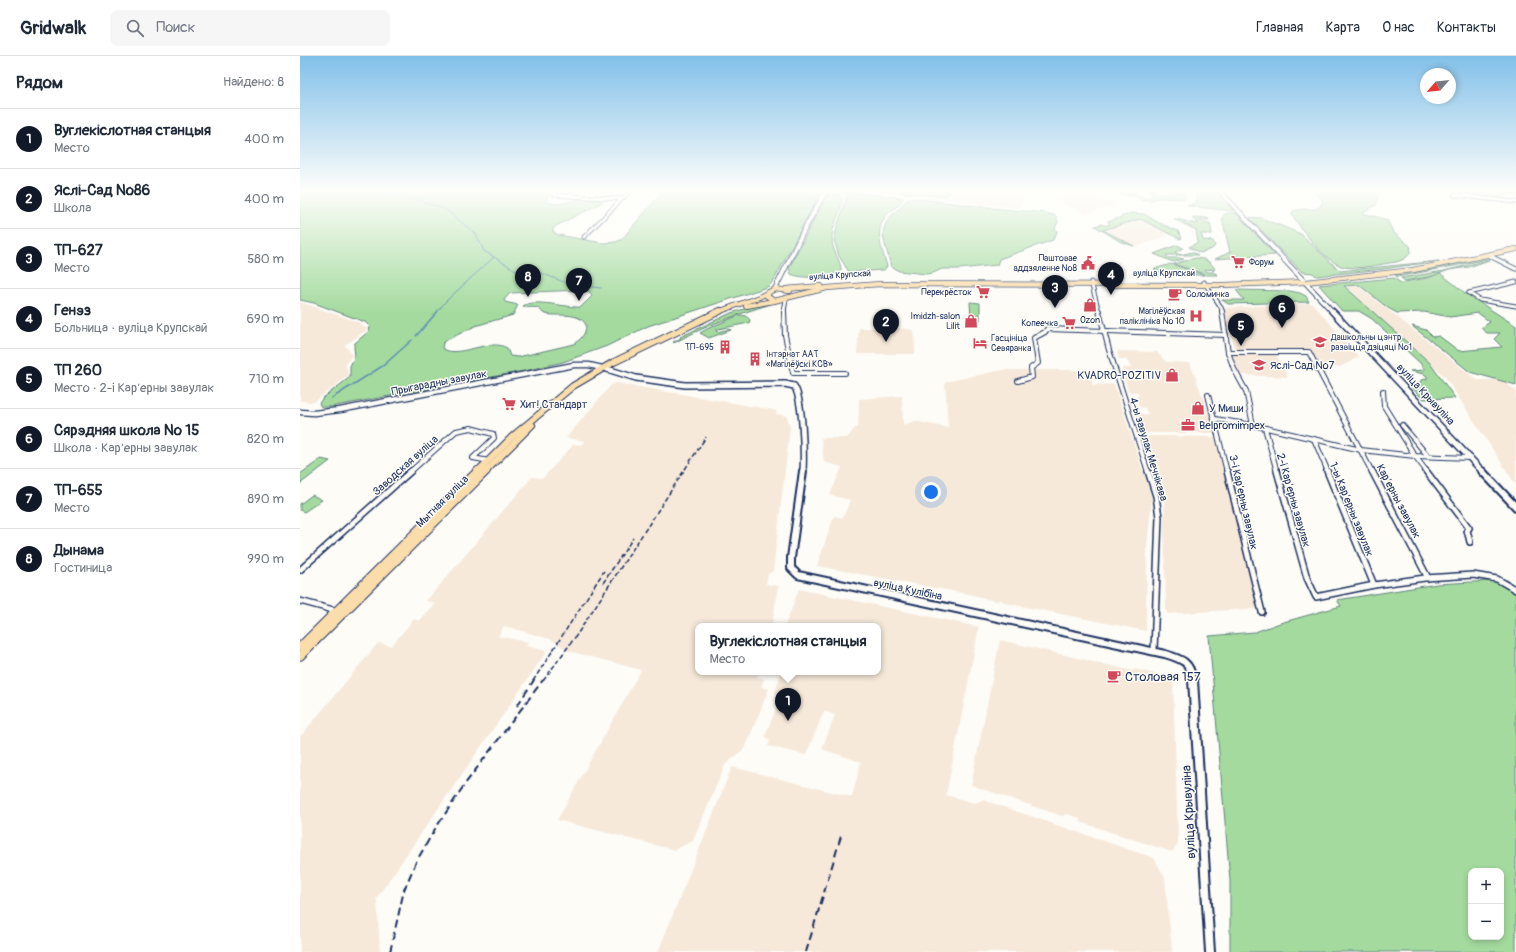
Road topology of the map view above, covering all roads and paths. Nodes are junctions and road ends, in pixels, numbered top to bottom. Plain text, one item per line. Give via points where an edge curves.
1 (590, 231) edge
2 (804, 231) edge
3 (1258, 231) edge
4 (584, 237) dead end
5 (1516, 245) edge
6 (1516, 249) edge
7 (1488, 255) junction
8 (1516, 269) edge
9 (1305, 280) junction
10 (1516, 282) edge
11 (1091, 283) junction
12 (1205, 283) junction
13 (784, 289) junction
14 (772, 290) junction
15 (787, 299) junction
16 (776, 301) junction
17 (783, 306) junction
18 (1516, 306) edge
19 (1104, 331) junction
20 (1226, 334) junction
21 (1228, 352) junction
22 (605, 369) junction
23 (844, 373) dead end
24 (1018, 381) dead end
25 (1383, 392) dead end
26 (1208, 395) dead end
27 (300, 412) edge
28 (1215, 419) junction
29 (1253, 425) junction
30 (1402, 425) dead end
31 (1264, 428) junction
32 (1314, 439) junction
33 (1361, 450) junction
34 (1415, 456) junction
35 (1428, 456) junction
36 (1471, 458) junction
37 (489, 460) junction
38 (1516, 507) edge
39 (1470, 542) dead end
40 (300, 570) edge
41 (1428, 578) junction
42 (1374, 585) junction
43 (1516, 590) edge
44 (300, 601) edge
45 (340, 611) junction
46 (1262, 612) dead end
47 (300, 647) edge
48 (1154, 651) junction
49 (300, 656) edge
50 (1192, 670) joint
51 (1210, 952) edge

1 - 4 street
2 - 14 main road
3 - 9 main road, вуліца Крывуліна
5 - 9 main road, вуліца Крупскай via 1409,268
6 - 7 main road, вуліца Крупскай
7 - 8 street
7 - 9 main road, вуліца Крупскай via 1413,270
9 - 12 main road, вуліца Крупскай
9 - 36 main road, вуліца Крывуліна
10 - 18 street via 1469,293 1480,300
11 - 12 main road, вуліца Крупскай
11 - 13 main road, вуліца Крупскай via 880,281
11 - 15 main road, вуліца Крупскай via 880,284 827,288
11 - 19 street, 4-ы завулак Мечнікава
12 - 20 street via 1221,307
13 - 14 main road, вуліца Крупскай
13 - 15 main road via 791,294
14 - 16 main road via 767,296
14 - 22 main road via 702,319
15 - 16 main road, вуліца Крупскай
15 - 17 street
16 - 17 street
16 - 22 main road via 752,304 710,318
17 - 23 street via 794,373
19 - 20 street
19 - 24 street via 1047,329 1034,338 1038,363 1031,368 1032,377
19 - 48 street, 4-ы завулак Мечнікава via 1158,506
20 - 21 street
21 - 29 street via 1246,391
21 - 33 street, Карʼерны завулак via 1310,352
22 - 27 street, Прыгарадны завулак via 582,364 340,410
22 - 37 main road, Мытная вуліца via 573,386 540,412
22 - 45 main road, Мытная вуліца via 579,386 540,418 393,566
22 - 48 main road, вуліца Кулібіна via 636,378 684,385 794,386 798,392 801,418 803,470 791,558 791,568 798,575
25 - 34 street via 1384,406
26 - 28 street, 3-і Карʼерны завулак
28 - 29 street
28 - 46 street, 3-і Карʼерны завулак via 1241,535
29 - 31 street
30 - 35 street
31 - 32 street
31 - 42 street, 2-і Карʼерны завулак via 1307,578 1316,597
32 - 33 street
32 - 42 street, 1-ы Карʼерны завулак
33 - 34 street
33 - 41 street, Карʼерны завулак
34 - 35 street
34 - 39 street via 1469,528 1467,530
35 - 36 street
36 - 38 main road, вуліца Крывуліна
37 - 40 street, Заводская вуліца via 473,458 494,438 493,434 471,428 456,431
37 - 45 main road, Мытная вуліца
41 - 42 street
41 - 43 street via 1473,575 1497,579
44 - 45 street
45 - 47 main road, Мытная вуліца
45 - 49 main road, Мытная вуліца
48 - 50 main road, вуліца Кулібіна via 1184,661
50 - 51 main road, вуліца Крывуліна

